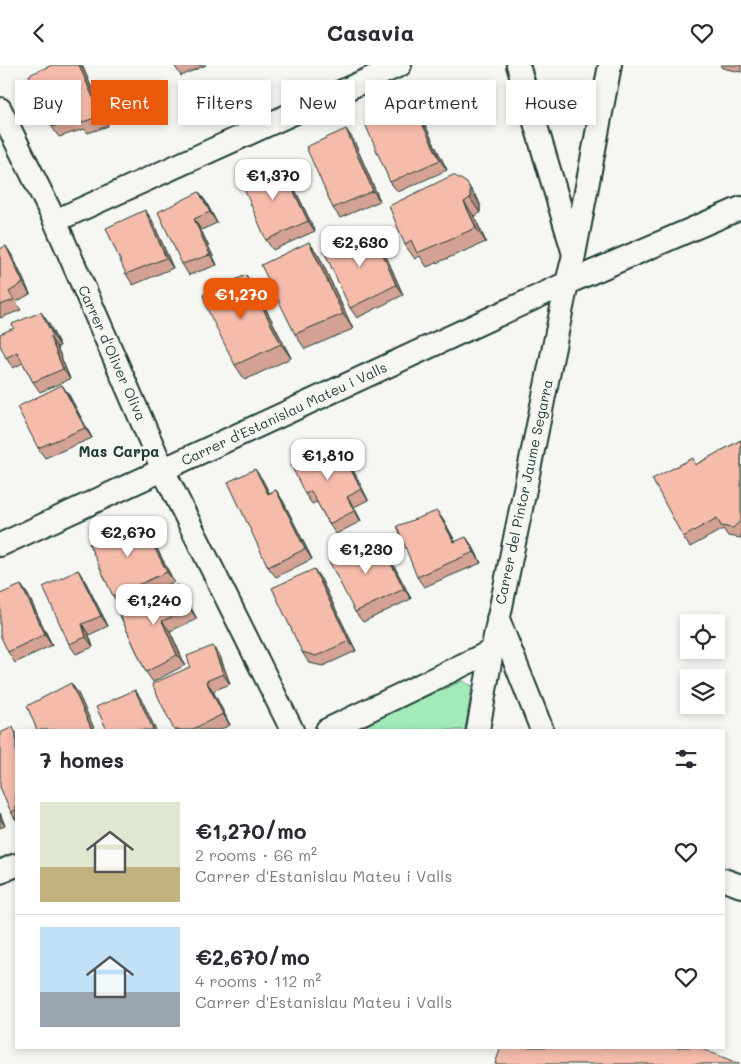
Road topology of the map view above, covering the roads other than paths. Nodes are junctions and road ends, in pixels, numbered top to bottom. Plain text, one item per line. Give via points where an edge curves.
1 (400, 65) edge
2 (518, 65) edge
3 (610, 65) edge
4 (0, 109) edge
5 (741, 208) edge
6 (55, 221) junction
7 (574, 255) junction
8 (567, 283) junction
9 (164, 470) junction
10 (0, 545) edge
11 (498, 619) junction
12 (492, 651) junction
13 (292, 729) edge
14 (329, 729) edge
15 (478, 729) edge
16 (542, 729) edge
17 (15, 866) edge
18 (0, 873) edge
19 (725, 880) edge
20 (741, 886) edge

1 - 6 street
2 - 7 street
3 - 7 street, Carrer del Pintor Jaume Segarra
4 - 6 street, Carrer d'Oliver Oliva
5 - 8 street, Carrer d'Estanislau Mateu i Valls
6 - 9 street, Carrer d'Oliver Oliva
7 - 8 street, Carrer del Pintor Jaume Segarra
8 - 9 street, Carrer d'Estanislau Mateu i Valls
8 - 11 street, Carrer del Pintor Jaume Segarra
9 - 10 street, Carrer d'Estanislau Mateu i Valls
9 - 13 street, Carrer d'Oliver Oliva
11 - 12 street, Carrer del Pintor Jaume Segarra
11 - 16 street
12 - 14 street
12 - 15 street, Carrer del Pintor Jaume Segarra
17 - 18 street
19 - 20 street

